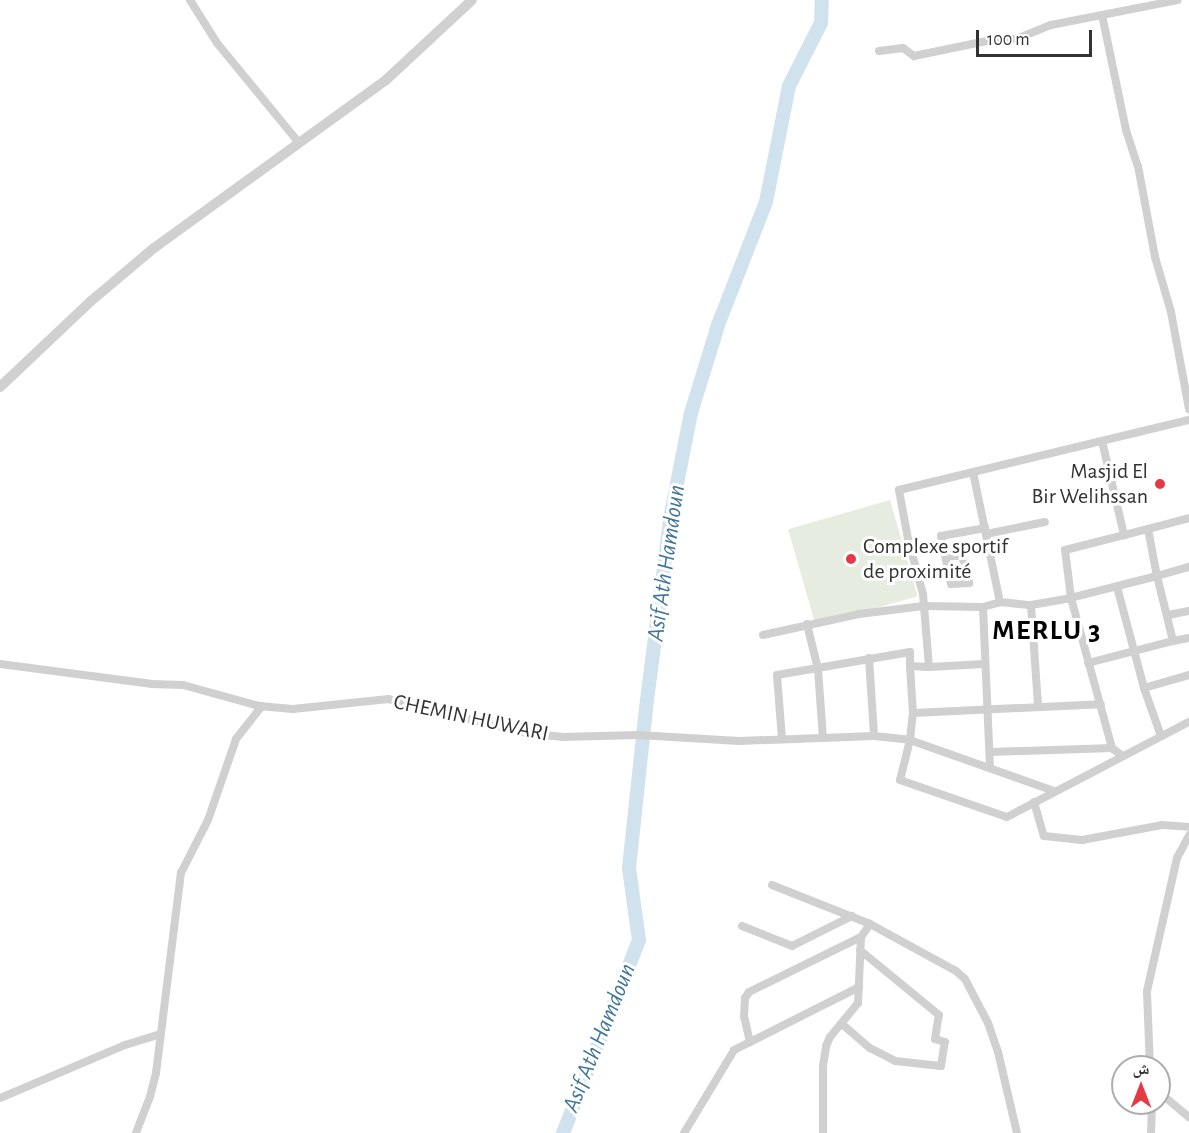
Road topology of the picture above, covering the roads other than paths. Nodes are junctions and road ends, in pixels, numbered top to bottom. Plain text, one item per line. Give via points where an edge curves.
1 (190, 0) edge
2 (472, 0) edge
3 (1178, 0) edge
4 (1102, 15) junction
5 (879, 51) dead end
6 (299, 143) junction
7 (0, 387) edge
8 (1189, 409) edge
9 (1189, 420) edge
10 (1189, 425) edge
11 (1102, 441) junction
12 (973, 472) junction
13 (1189, 518) edge
14 (1045, 522) dead end
15 (1148, 529) junction
16 (986, 531) junction
17 (1124, 535) junction
18 (946, 556) dead end
19 (1189, 567) edge
20 (1157, 576) junction
21 (1117, 587) junction
22 (1071, 598) junction
23 (1000, 602) junction
24 (1031, 605) junction
25 (924, 606) junction
26 (983, 607) junction
27 (1189, 612) edge
28 (1168, 615) junction
29 (807, 624) junction
30 (763, 635) dead end
31 (1189, 638) edge
32 (1173, 641) junction
33 (1134, 649) junction
34 (869, 658) junction
35 (1088, 663) junction
36 (0, 664) edge
37 (984, 664) junction
38 (910, 666) junction
39 (929, 667) junction
40 (818, 669) junction
41 (1189, 675) edge
42 (1144, 688) junction
43 (1101, 704) junction
44 (262, 706) junction
45 (1038, 706) junction
46 (988, 709) junction
47 (913, 714) junction
48 (1189, 722) edge
49 (874, 736) junction
50 (1161, 736) junction
51 (823, 738) junction
52 (782, 739) junction
53 (910, 740) junction
54 (1112, 748) junction
55 (990, 752) junction
56 (1121, 756) junction
57 (990, 768) junction
58 (1054, 791) junction
59 (1034, 802) junction
60 (1189, 827) edge
61 (1189, 835) edge
62 (772, 885) dead end
63 (852, 916) junction
64 (870, 924) junction
65 (742, 926) dead end
66 (861, 937) junction
67 (860, 950) junction
68 (859, 987) junction
69 (842, 1024) junction
70 (160, 1034) junction
71 (750, 1042) junction
72 (1150, 1055) edge
73 (0, 1098) edge
74 (1171, 1102) edge
75 (1152, 1115) edge
76 (1189, 1117) edge
77 (136, 1133) edge
78 (684, 1133) edge
79 (823, 1133) edge
80 (1017, 1133) edge
81 (1151, 1133) edge

1 - 6 street via 217,43
2 - 6 street via 386,80
3 - 4 street
4 - 5 street via 1050,25 1016,39 996,39 914,56 903,48
4 - 8 street via 1109,61 1135,151 1155,257 1171,312
6 - 7 street via 154,248
9 - 10 street
9 - 11 street
11 - 12 street
11 - 17 street
12 - 16 street
12 - 25 street via 899,490
13 - 15 street
14 - 16 street
15 - 17 street
15 - 20 street
16 - 18 street via 941,536
16 - 23 street
17 - 22 street via 1065,550
19 - 20 street
20 - 21 street
20 - 28 street
21 - 22 street
21 - 33 street
22 - 24 street
22 - 35 street
23 - 24 street
23 - 26 street
24 - 45 street
25 - 26 street
25 - 29 street
25 - 39 street
26 - 37 street
27 - 28 street
28 - 32 street
29 - 30 street
29 - 40 street
31 - 32 street
32 - 33 street
33 - 35 street
33 - 42 street
34 - 38 street via 910,652
34 - 40 street
34 - 49 street
35 - 43 street
36 - 44 street, CHEMIN HUWARI via 183,685
37 - 39 street
37 - 46 street
38 - 39 street
38 - 47 street
40 - 51 street
40 - 52 street via 777,675
41 - 42 street
42 - 50 street
43 - 45 street
43 - 54 street
44 - 52 street, CHEMIN HUWARI via 293,709 388,699 530,734 562,738 638,735 729,741
44 - 70 street via 236,739 208,820 181,873
45 - 46 street
46 - 47 street
46 - 55 street
47 - 53 street
48 - 50 street
49 - 51 street, CHEMIN HUWARI
49 - 53 street, CHEMIN HUWARI
50 - 56 street
51 - 52 street, CHEMIN HUWARI
53 - 57 street, CHEMIN HUWARI
53 - 59 street via 900,780 1007,817
54 - 55 street
54 - 56 street
55 - 57 street
56 - 58 street
57 - 58 street, CHEMIN HUWARI
58 - 59 street
59 - 60 street via 1044,836 1082,840 1162,825
61 - 72 street via 1177,858 1147,991
62 - 63 street
63 - 64 street
63 - 65 street via 792,946
64 - 66 street
64 - 80 street via 956,971 971,987 998,1052
66 - 67 street
66 - 71 street via 749,992 744,1017
67 - 68 street
67 - 69 street via 939,1015 935,1039 945,1042 941,1066 896,1061 870,1048
68 - 69 street via 858,1003
68 - 71 street
69 - 79 street via 830,1037 822,1066
70 - 73 street
70 - 77 street via 150,1097
71 - 78 street via 734,1050
74 - 76 street
75 - 81 street

